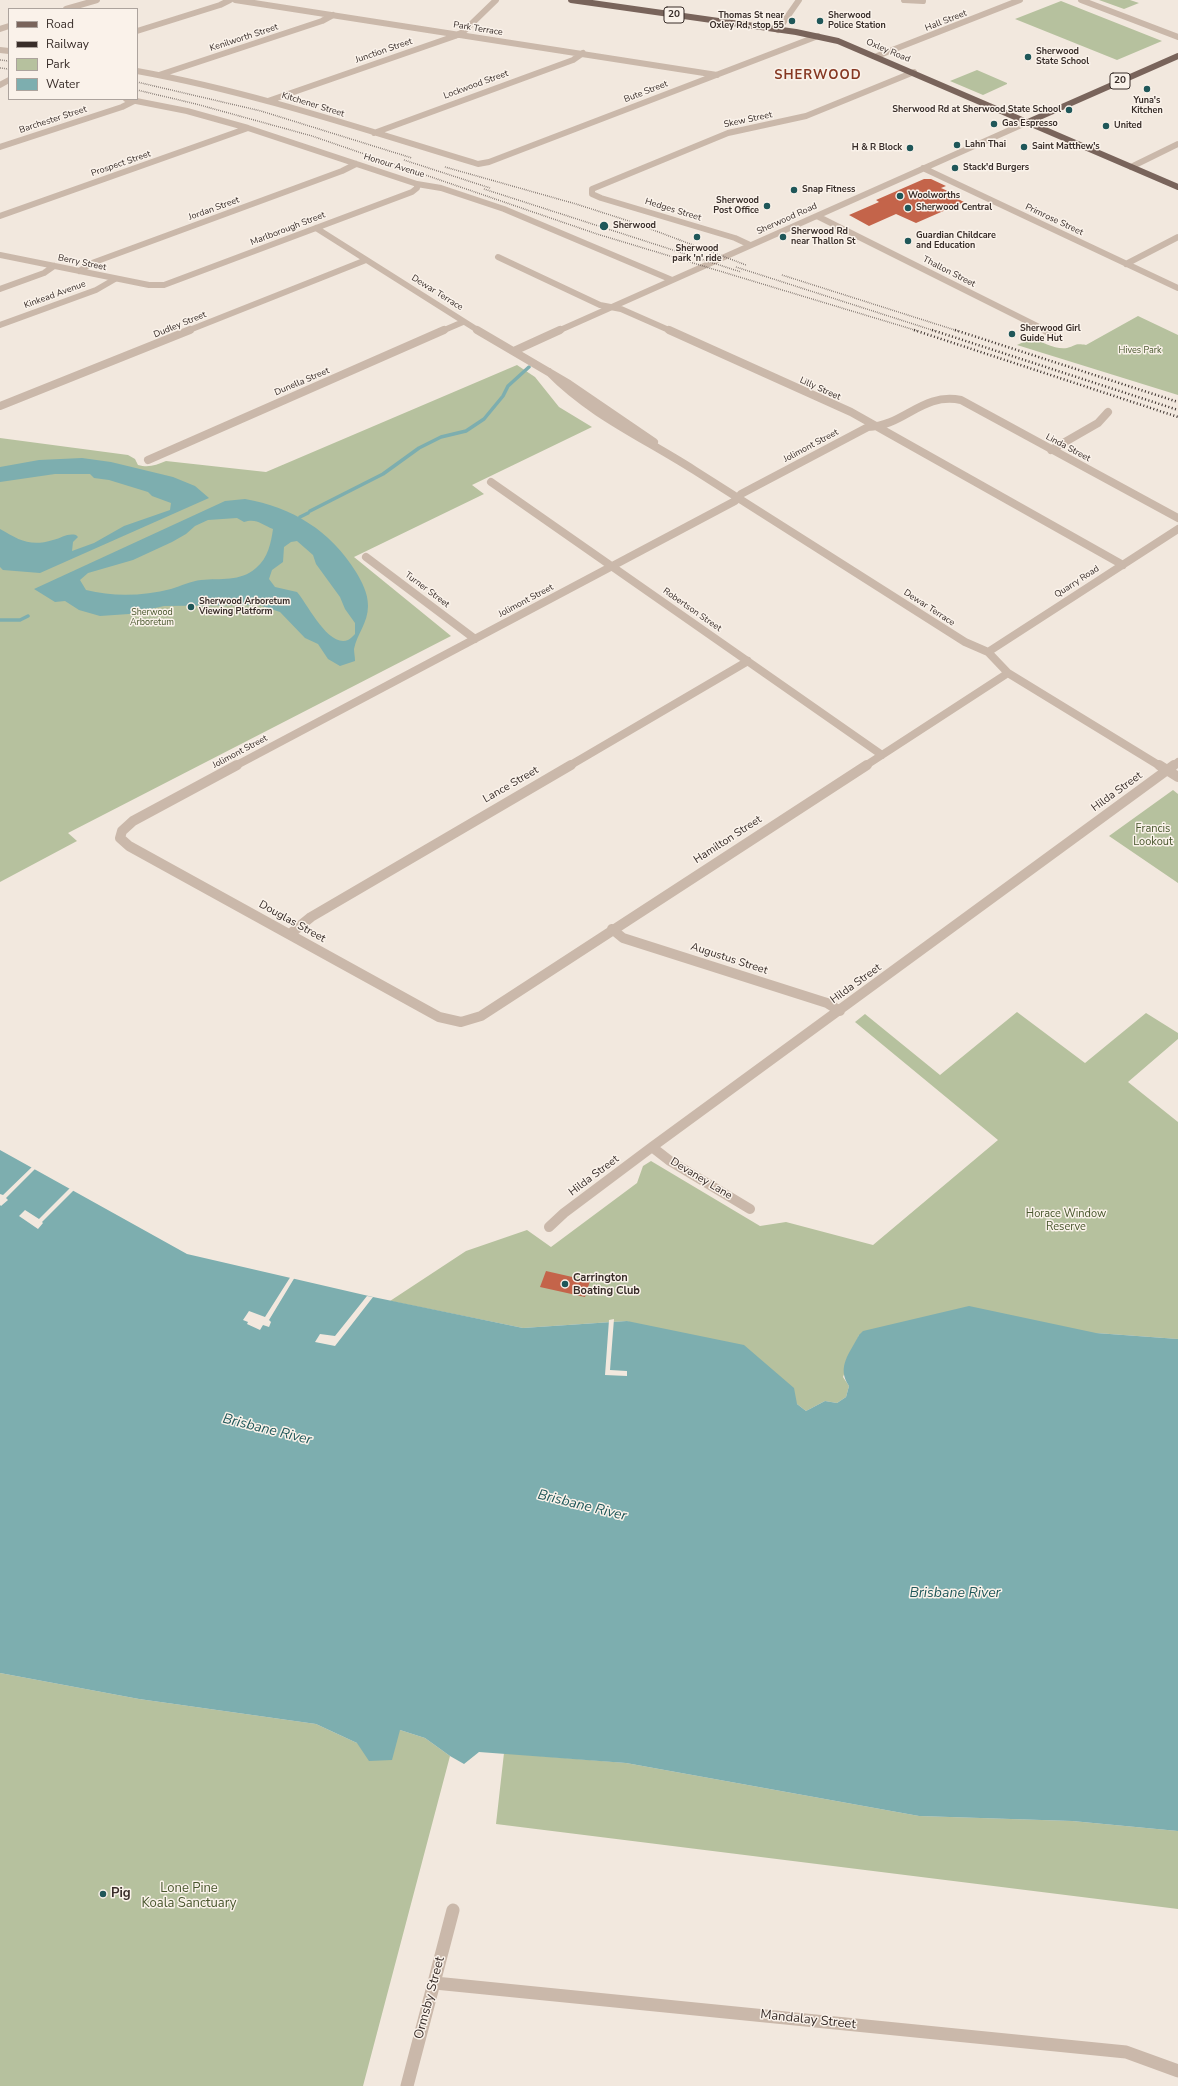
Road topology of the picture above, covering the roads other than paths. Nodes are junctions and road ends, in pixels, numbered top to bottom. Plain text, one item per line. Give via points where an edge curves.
1 (97, 0) edge
2 (230, 0) edge
3 (235, 0) edge
4 (496, 0) edge
5 (571, 0) edge
6 (799, 0) edge
7 (904, 0) edge
8 (1020, 0) edge
9 (1081, 0) edge
10 (923, 1) dead end
11 (69, 8) edge
12 (333, 15) junction
13 (778, 30) junction
14 (138, 31) edge
15 (459, 34) junction
16 (818, 36) junction
17 (1178, 37) edge
18 (583, 53) junction
19 (877, 56) junction
20 (1178, 56) edge
21 (138, 71) edge
22 (914, 72) junction
23 (159, 75) junction
24 (717, 75) junction
25 (130, 100) edge
26 (134, 101) junction
27 (268, 101) junction
28 (1048, 113) junction
29 (1028, 122) junction
30 (248, 128) junction
31 (1050, 132) junction
32 (374, 133) junction
33 (1178, 144) edge
34 (0, 147) edge
35 (356, 164) junction
36 (482, 164) joint
37 (1131, 167) junction
38 (923, 168) junction
39 (417, 184) junction
40 (1178, 187) edge
41 (591, 192) joint
42 (0, 216) edge
43 (817, 216) junction
44 (316, 228) junction
45 (1178, 237) edge
46 (750, 245) junction
47 (0, 256) edge
48 (498, 257) dead end
49 (366, 260) junction
50 (1126, 264) junction
51 (54, 266) junction
52 (79, 271) junction
53 (115, 279) junction
54 (672, 280) junction
55 (161, 286) joint
56 (1178, 288) edge
57 (0, 289) edge
58 (611, 307) junction
59 (463, 322) junction
60 (0, 325) edge
61 (1052, 334) dead end
62 (514, 350) junction
63 (549, 372) junction
64 (948, 397) joint
65 (0, 406) edge
66 (1108, 412) dead end
67 (877, 426) junction
68 (1051, 450) junction
69 (668, 454) junction
70 (148, 460) dead end
71 (491, 482) dead end
72 (738, 498) junction
73 (1178, 518) edge
74 (1178, 529) edge
75 (366, 557) dead end
76 (1123, 565) junction
77 (613, 566) junction
78 (475, 639) junction
79 (988, 652) junction
80 (748, 661) junction
81 (1008, 673) junction
82 (882, 755) junction
83 (1178, 762) edge
84 (1167, 770) junction
85 (1178, 777) edge
86 (120, 835) joint
87 (612, 929) junction
88 (290, 934) junction
89 (840, 1011) junction
90 (458, 1022) joint
91 (652, 1147) junction
92 (750, 1209) dead end
93 (549, 1227) dead end
94 (453, 1910) dead end
95 (435, 1983) junction
96 (1178, 2071) edge
97 (407, 2086) edge

1 - 11 street
2 - 14 street
3 - 12 street, Park Terrace
4 - 15 street, Junction Street
5 - 13 main road, Oxley Road / 20
6 - 13 street
7 - 10 street
8 - 19 street, Hall Street
9 - 17 street
12 - 15 street, Park Terrace
12 - 23 street, Kenilworth Street via 322,21
13 - 16 main road, Oxley Road / 20
15 - 18 street, Park Terrace
15 - 27 street, Junction Street
16 - 19 main road, Oxley Road / 20
16 - 24 street, Bute Street
18 - 24 street, Park Terrace
18 - 32 street, Lockwood Street via 573,60
19 - 22 main road, Oxley Road / 20
20 - 28 main road, Sherwood Road / 20
21 - 23 street, Kitchener Street
22 - 29 main road, Oxley Road / 20
22 - 41 street, Skew Street via 802,118 728,133 596,186
23 - 27 street, Kitchener Street
24 - 36 street, Bute Street
25 - 26 street, Honour Avenue
26 - 30 street, Honour Avenue via 187,111
26 - 34 street, Barchester Street
27 - 32 street, Kitchener Street
28 - 29 main road, Sherwood Road / 20
28 - 31 main road
29 - 31 main road, Oxley Road
29 - 38 street, Sherwood Road
30 - 35 street, Honour Avenue
30 - 42 street, Prospect Street
31 - 37 main road, Oxley Road
32 - 36 street, Kitchener Street via 473,164
33 - 37 street
35 - 39 street, Honour Avenue
35 - 52 street, Jordan Street via 92,263
37 - 40 main road, Oxley Road
38 - 43 street, Sherwood Road
38 - 50 street, Primrose Street
39 - 44 street, Marlborough Street via 417,188 412,192
39 - 54 street, Honour Avenue via 441,188 504,209
41 - 46 street, Hedges Street via 601,198 735,238
43 - 46 street, Sherwood Road
43 - 61 street, Thallon Street
44 - 49 street, Dewar Terrace
44 - 55 street, Marlborough Street
45 - 50 street
46 - 54 street, Sherwood Road
47 - 51 street, Berry Street
48 - 58 street, Lilly Street via 600,305
49 - 59 street, Dewar Terrace
49 - 65 street, Dudley Street
50 - 56 street, Primrose Street
51 - 52 street, Berry Street
51 - 57 street via 44,273
52 - 53 street, Berry Street
53 - 55 street, Berry Street
53 - 60 street, Kinkead Avenue via 96,290
54 - 58 street, Sherwood Road
58 - 62 street, Sherwood Road
58 - 67 street, Lilly Street via 621,309
59 - 62 street, Dewar Terrace
59 - 70 street, Dunella Street
62 - 63 street, Dewar Terrace
63 - 69 street, Dewar Terrace via 613,412
63 - 69 street, Dewar Terrace via 561,386 592,411
64 - 67 street, Jolimont Street via 934,399 886,424
64 - 68 street, Linda Street via 965,403
66 - 68 street via 1098,423
67 - 72 street, Jolimont Street via 868,427 741,494
67 - 76 street, Lilly Street
68 - 73 street, Linda Street
69 - 72 street, Dewar Terrace
71 - 77 street, Robertson Street
72 - 77 street, Jolimont Street
72 - 79 street, Dewar Terrace via 965,642
74 - 76 street, Quarry Road
75 - 78 street, Turner Street
76 - 79 street, Quarry Road
77 - 78 street, Jolimont Street
77 - 80 street, Robertson Street
78 - 86 street, Jolimont Street via 133,821
79 - 81 street, Dewar Terrace
80 - 82 street, Robertson Street
80 - 88 street, Lance Street via 310,917
81 - 82 street, Hamilton Street
81 - 84 street, Dewar Terrace
82 - 87 street, Hamilton Street
83 - 84 street, Hilda Street
84 - 85 street, Dewar Terrace
84 - 89 street, Hilda Street
86 - 88 street, Douglas Street via 129,846
87 - 89 street, Augustus Street via 623,938 827,1003
87 - 90 street, Hamilton Street via 481,1016
88 - 90 street, Douglas Street via 439,1017
89 - 91 street, Hilda Street
91 - 92 street, Devaney Lane via 670,1161
91 - 93 street, Hilda Street
94 - 95 street, Ormsby Street
95 - 96 street, Mandalay Street via 1126,2052
95 - 97 street, Ormsby Street

